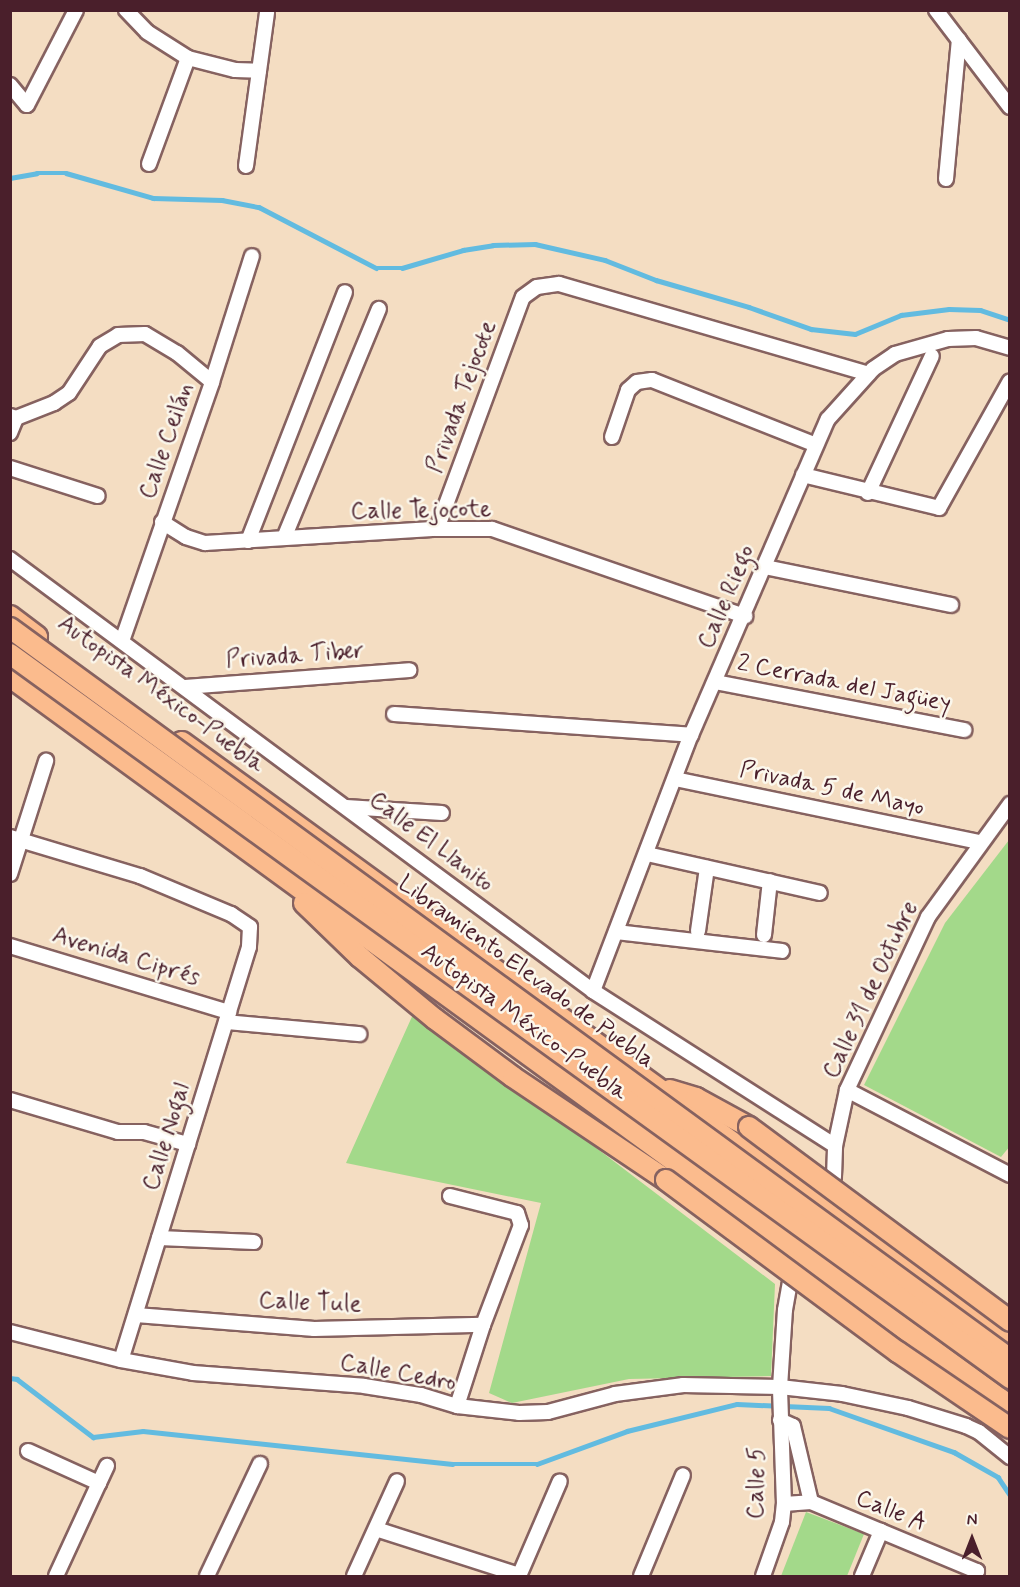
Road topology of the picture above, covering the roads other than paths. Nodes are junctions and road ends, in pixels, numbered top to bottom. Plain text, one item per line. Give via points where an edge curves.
1 (126, 10) edge
2 (936, 10) edge
3 (74, 11) edge
4 (267, 12) edge
5 (959, 40) junction
6 (188, 58) junction
7 (259, 71) junction
8 (10, 85) edge
9 (1010, 107) edge
10 (149, 164) dead end
11 (246, 166) dead end
12 (946, 179) dead end
13 (252, 256) dead end
14 (345, 292) dead end
15 (379, 309) dead end
16 (1010, 348) edge
17 (932, 356) dead end
18 (868, 374) junction
19 (1010, 381) edge
20 (212, 382) junction
21 (13, 417) edge
22 (10, 434) edge
23 (612, 437) dead end
24 (816, 445) junction
25 (10, 468) edge
26 (803, 475) junction
27 (868, 493) junction
28 (98, 496) dead end
29 (162, 522) junction
30 (437, 529) junction
31 (284, 538) junction
32 (248, 541) junction
33 (10, 559) edge
34 (765, 567) junction
35 (951, 605) dead end
36 (745, 615) junction
37 (10, 616) edge
38 (10, 628) edge
39 (122, 641) junction
40 (10, 654) edge
41 (409, 670) dead end
42 (10, 677) edge
43 (715, 682) junction
44 (184, 687) junction
45 (394, 714) dead end
46 (964, 730) dead end
47 (691, 735) junction
48 (46, 761) dead end
49 (675, 779) junction
50 (1010, 804) edge
51 (346, 807) junction
52 (442, 813) dead end
53 (16, 838) edge
54 (981, 842) junction
55 (647, 854) junction
56 (707, 868) junction
57 (10, 874) edge
58 (281, 876) junction
59 (770, 882) junction
60 (820, 893) dead end
61 (698, 931) dead end
62 (616, 932) junction
63 (764, 935) dead end
64 (10, 946) edge
65 (782, 951) dead end
66 (593, 991) junction
67 (228, 1017) junction
68 (359, 1034) dead end
69 (657, 1086) junction
70 (847, 1090) junction
71 (10, 1100) edge
72 (188, 1144) junction
73 (835, 1146) junction
74 (1010, 1175) edge
75 (834, 1177) dead end
76 (450, 1196) dead end
77 (159, 1238) junction
78 (254, 1242) dead end
79 (790, 1281) dead end
80 (136, 1315) junction
81 (1010, 1321) edge
82 (483, 1325) junction
83 (10, 1332) edge
84 (1010, 1344) edge
85 (1010, 1359) edge
86 (121, 1360) junction
87 (1010, 1378) edge
88 (780, 1391) junction
89 (457, 1406) junction
90 (1010, 1406) edge
91 (780, 1418) junction
92 (1010, 1428) edge
93 (28, 1451) dead end
94 (1010, 1457) edge
95 (260, 1464) dead end
96 (107, 1466) dead end
97 (683, 1475) dead end
98 (397, 1481) dead end
99 (560, 1481) dead end
100 (99, 1483) junction
101 (811, 1502) junction
102 (784, 1504) junction
103 (376, 1528) junction
104 (881, 1531) junction
105 (976, 1574) edge
106 (56, 1576) edge
107 (207, 1576) edge
108 (354, 1576) edge
109 (519, 1576) edge
110 (641, 1576) edge
111 (763, 1576) edge
112 (862, 1576) edge

1 - 6 street via 147,32
2 - 5 street
3 - 8 street via 27,105
4 - 7 street
5 - 9 street
5 - 12 street
6 - 7 street via 235,70
6 - 10 street
7 - 11 street
13 - 20 street, Calle Ceilán
14 - 32 street
15 - 31 street
16 - 18 street, Calle Riego via 976,338 948,339 895,354
17 - 27 street
18 - 24 street, Calle Riego via 828,419
18 - 30 street, Privada Tejocote via 559,284 537,287 523,297
19 - 27 street via 939,508
20 - 21 street via 146,334 118,335 100,346 69,393 54,404
20 - 29 street, Calle Ceilán
21 - 22 street
23 - 24 street via 627,390 637,382 652,380
24 - 26 street, Calle Riego
25 - 28 street
26 - 27 street
26 - 34 street, Calle Riego
29 - 32 street, Calle Tejocote via 205,543
29 - 39 street, Calle Ceilán
30 - 31 street, Calle Tejocote
30 - 36 street, Calle Tejocote via 492,529
31 - 32 street, Calle Tejocote
33 - 39 street, Calle El Llanito
34 - 35 street
34 - 36 street, Calle Riego
36 - 43 street, Calle Riego
37 - 69 highway, Autopista México-Puebla
38 - 85 highway, Libramiento Elevado de Puebla, bridge
39 - 44 street, Calle El Llanito
40 - 87 highway, Libramiento Elevado de Puebla, bridge
41 - 44 street, Privada Tiber
42 - 58 highway, Autopista México-Puebla
43 - 46 street, 2 Cerrada del Jagüey
43 - 47 street, Calle Riego
44 - 51 street, Calle El Llanito
45 - 47 street
47 - 49 street, Calle Riego
48 - 53 street
49 - 54 street, Privada 5 de Mayo
49 - 55 street, Calle Riego
50 - 54 street, Calle 31 de Octubre
51 - 52 street
51 - 66 street, Calle El Llanito
53 - 57 street
53 - 67 street, Calle Nogal via 140,876 231,914 250,927 249,947
54 - 70 street, Calle 31 de Octubre via 928,917
55 - 56 street
55 - 62 street, Calle Riego
56 - 59 street
56 - 61 street
58 - 90 highway, Autopista México-Puebla
58 - 92 highway, bridge via 318,919 435,1019
59 - 60 street
59 - 63 street
62 - 65 street
62 - 66 street, Calle Riego
64 - 67 street, Avenida Ciprés
66 - 73 street, Calle El Llanito
67 - 68 street, Avenida Ciprés
67 - 72 street, Calle Nogal
69 - 81 highway, bridge via 696,1098 749,1126
69 - 84 highway, Autopista México-Puebla
70 - 73 street, Calle 31 de Octubre
70 - 74 street
71 - 72 street via 118,1132 144,1132
72 - 77 street, Calle Nogal
73 - 75 street, Calle 31 de Octubre
76 - 82 street via 518,1213 521,1218
77 - 78 street
77 - 80 street, Calle Nogal
79 - 88 street, Calle 5
80 - 82 street, Calle Tule via 314,1329
80 - 86 street, Calle Nogal
82 - 89 street
83 - 86 street, Calle Cedro
86 - 89 street, Calle Cedro via 193,1373 364,1386 421,1395
88 - 89 street, Calle Cedro via 655,1387 548,1412
88 - 91 street, Calle 5
88 - 94 street, Calle Cedro via 842,1394 908,1408 979,1432
91 - 101 street via 794,1426
91 - 102 street, Calle 5
93 - 100 street
95 - 107 street
96 - 100 street
97 - 110 street
98 - 103 street
99 - 109 street
100 - 106 street
101 - 102 street, Calle A
101 - 104 street, Calle A
102 - 111 street, Calle 5 via 782,1522
103 - 108 street
103 - 109 street
104 - 105 street, Calle A
104 - 112 street

